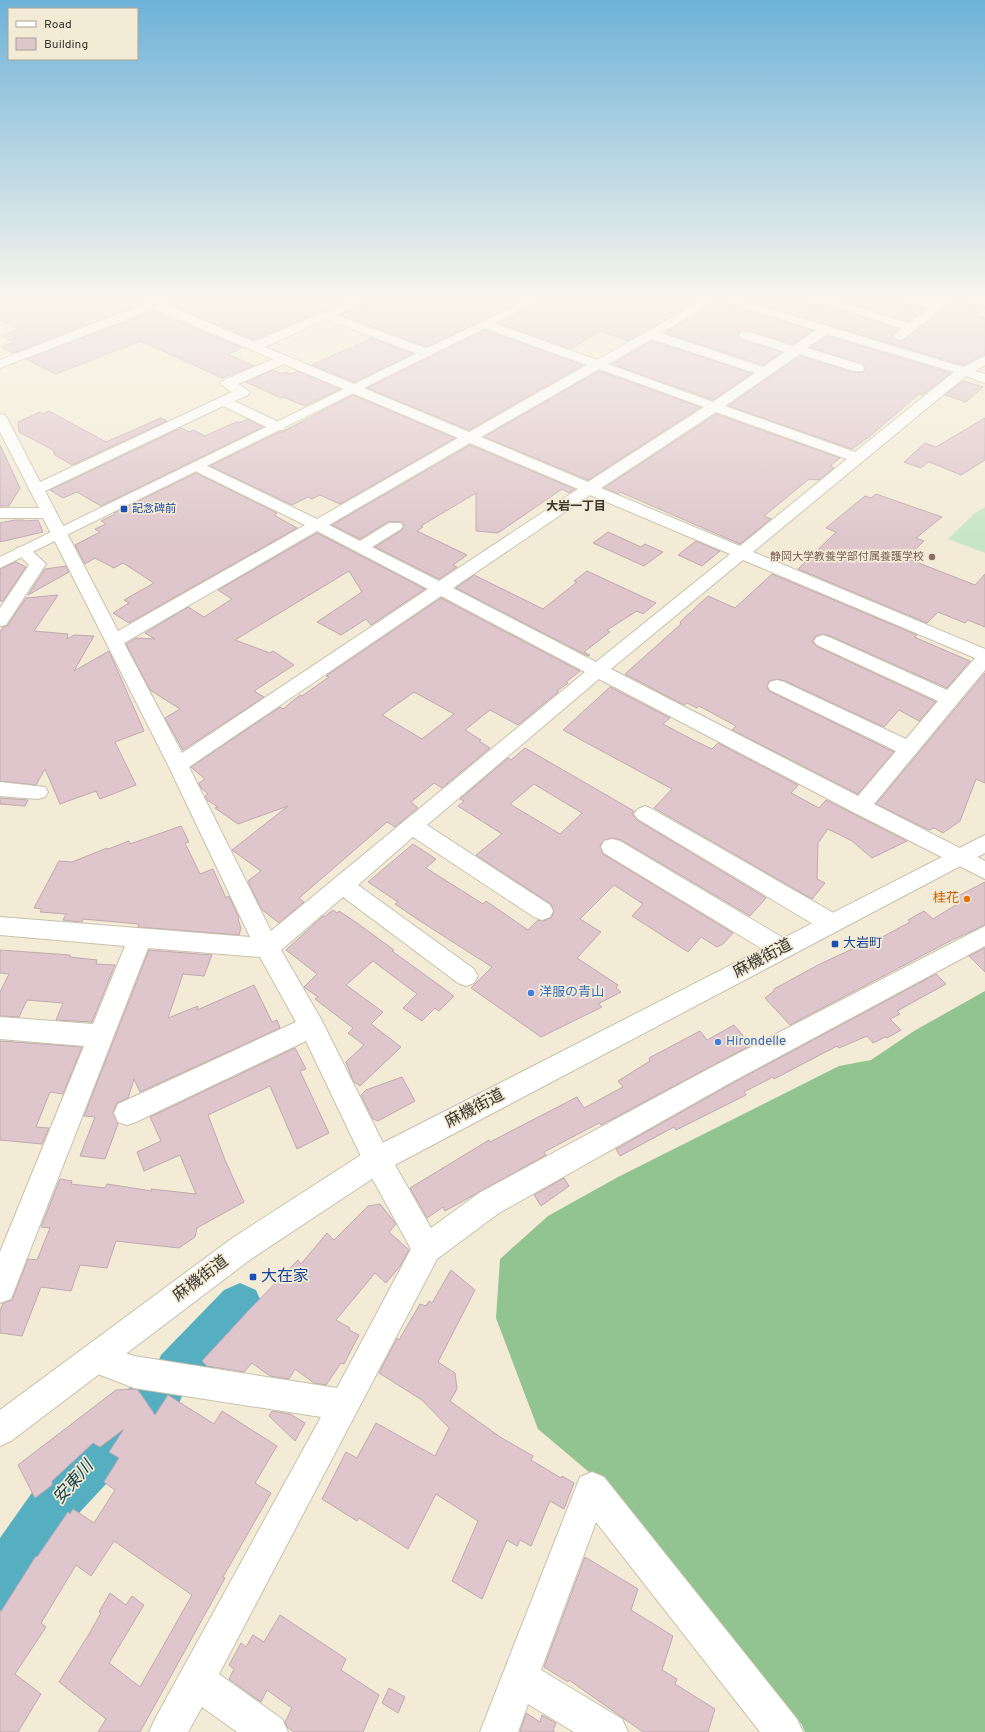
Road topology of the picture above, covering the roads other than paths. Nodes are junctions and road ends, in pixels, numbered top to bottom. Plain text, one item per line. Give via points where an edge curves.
1 (234, 381) edge
2 (337, 381) edge
3 (372, 381) edge
4 (569, 381) edge
5 (640, 381) edge
6 (752, 381) edge
7 (952, 381) edge
8 (356, 389) junction
9 (223, 401) junction
10 (714, 407) junction
11 (0, 418) edge
12 (278, 427) junction
13 (472, 437) junction
14 (857, 458) junction
15 (198, 467) junction
16 (590, 488) junction
17 (37, 489) junction
18 (0, 513) edge
19 (49, 513) junction
20 (317, 525) junction
21 (395, 526) dead end
22 (58, 534) junction
23 (360, 548) junction
24 (23, 551) junction
25 (743, 552) junction
26 (55, 561) junction
27 (0, 563) edge
28 (439, 589) junction
29 (0, 621) edge
30 (114, 641) junction
31 (823, 642) dead end
32 (985, 657) edge
33 (597, 671) junction
34 (777, 686) dead end
35 (950, 699) junction
36 (908, 749) junction
37 (178, 765) junction
38 (0, 789) edge
39 (38, 792) dead end
40 (860, 807) junction
41 (645, 814) dead end
42 (412, 826) junction
43 (985, 843) edge
44 (612, 847) dead end
45 (957, 857) junction
46 (985, 871) edge
47 (342, 885) junction
48 (542, 911) dead end
49 (831, 923) junction
50 (0, 926) edge
51 (985, 935) edge
52 (140, 938) junction
53 (267, 948) junction
54 (782, 949) junction
55 (466, 976) dead end
56 (312, 1027) junction
57 (0, 1028) edge
58 (100, 1036) junction
59 (127, 1113) dead end
60 (377, 1160) junction
61 (427, 1249) junction
62 (0, 1288) edge
63 (96, 1358) junction
64 (345, 1405) junction
65 (1, 1427) edge
66 (520, 1678) junction
67 (196, 1680) junction
68 (168, 1732) edge
69 (269, 1732) edge
70 (499, 1732) edge
71 (609, 1732) edge
72 (784, 1732) edge

1 - 9 street via 227,384 243,392
2 - 8 street
3 - 8 street
4 - 13 street
5 - 10 street
6 - 10 street
7 - 14 street
8 - 12 street
8 - 13 street
9 - 12 street
9 - 17 street
10 - 14 street
10 - 16 street
11 - 17 street
12 - 15 street
13 - 16 street
13 - 20 street
14 - 25 street
15 - 20 street
15 - 22 street
16 - 25 street
16 - 28 street
17 - 19 street
18 - 19 street
19 - 22 street
20 - 23 street
20 - 30 street
21 - 23 street
22 - 24 street
22 - 26 street
23 - 28 street
24 - 26 street
24 - 27 street
25 - 32 street
25 - 33 street
26 - 29 street
26 - 30 street
28 - 33 street
28 - 37 street
30 - 37 street
31 - 35 street
32 - 35 street
33 - 40 street
33 - 42 street
34 - 36 street
35 - 36 street
36 - 40 street
37 - 53 street
38 - 39 street
40 - 45 street
41 - 49 street
42 - 47 street
42 - 48 street
43 - 45 street, 麻機街道
44 - 54 street
45 - 46 street
45 - 49 street, 麻機街道
47 - 53 street
47 - 55 street
49 - 54 street, 麻機街道
50 - 52 street
51 - 61 street via 721,1075 489,1203
52 - 53 street
52 - 58 street
53 - 56 street
54 - 60 street, 麻機街道
56 - 59 street
56 - 60 street
57 - 58 street
58 - 62 street
60 - 61 street
60 - 63 street, 麻機街道 via 241,1249
61 - 64 street
63 - 64 street via 134,1372
63 - 65 street, 麻機街道
64 - 67 street
66 - 70 street
66 - 71 street
66 - 72 street via 592,1489
67 - 68 street
67 - 69 street

